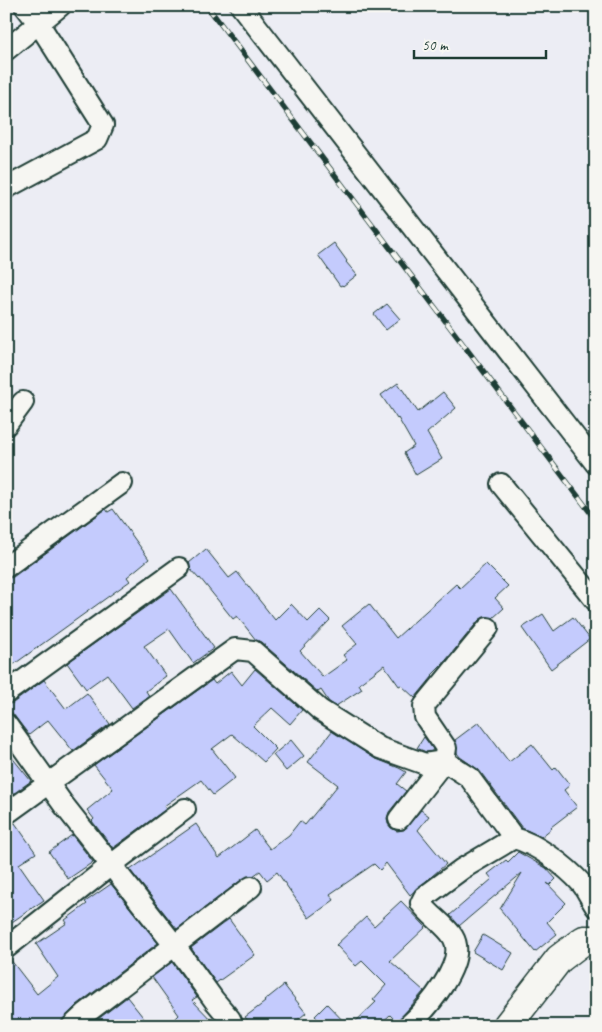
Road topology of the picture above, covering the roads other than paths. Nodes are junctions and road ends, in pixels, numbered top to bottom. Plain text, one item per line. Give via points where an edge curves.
1 (25, 6) edge
2 (60, 6) edge
3 (240, 6) edge
4 (39, 24) junction
5 (6, 50) edge
6 (6, 188) edge
7 (23, 402) dead end
8 (6, 425) edge
9 (596, 464) edge
10 (122, 483) dead end
11 (502, 484) dead end
12 (6, 567) edge
13 (179, 568) dead end
14 (596, 601) edge
15 (488, 628) dead end
16 (6, 693) edge
17 (6, 724) edge
18 (444, 761) junction
19 (48, 783) junction
20 (185, 809) dead end
21 (6, 814) edge
22 (399, 819) dead end
23 (514, 838) junction
24 (111, 865) junction
25 (251, 887) dead end
26 (596, 907) edge
27 (596, 940) edge
28 (175, 946) junction
29 (6, 948) edge
30 (72, 1026) edge
31 (233, 1026) edge
32 (408, 1026) edge
33 (507, 1026) edge

1 - 4 street
2 - 4 street
3 - 9 street
4 - 5 street
4 - 6 street via 103,125 97,138
7 - 8 street
10 - 12 street
11 - 14 street
13 - 16 street
15 - 18 street via 424,706 425,717 446,748
17 - 19 street
18 - 19 street via 424,764 380,748 320,710 252,651 235,649
18 - 22 street
18 - 23 street via 469,777
19 - 21 street
19 - 24 street
20 - 24 street
23 - 26 street via 524,840 562,866 583,885
23 - 32 street via 462,869 424,897 421,903 448,929 458,950 440,989
24 - 28 street
24 - 29 street
25 - 28 street
27 - 33 street via 584,940 559,959
28 - 30 street
28 - 31 street

